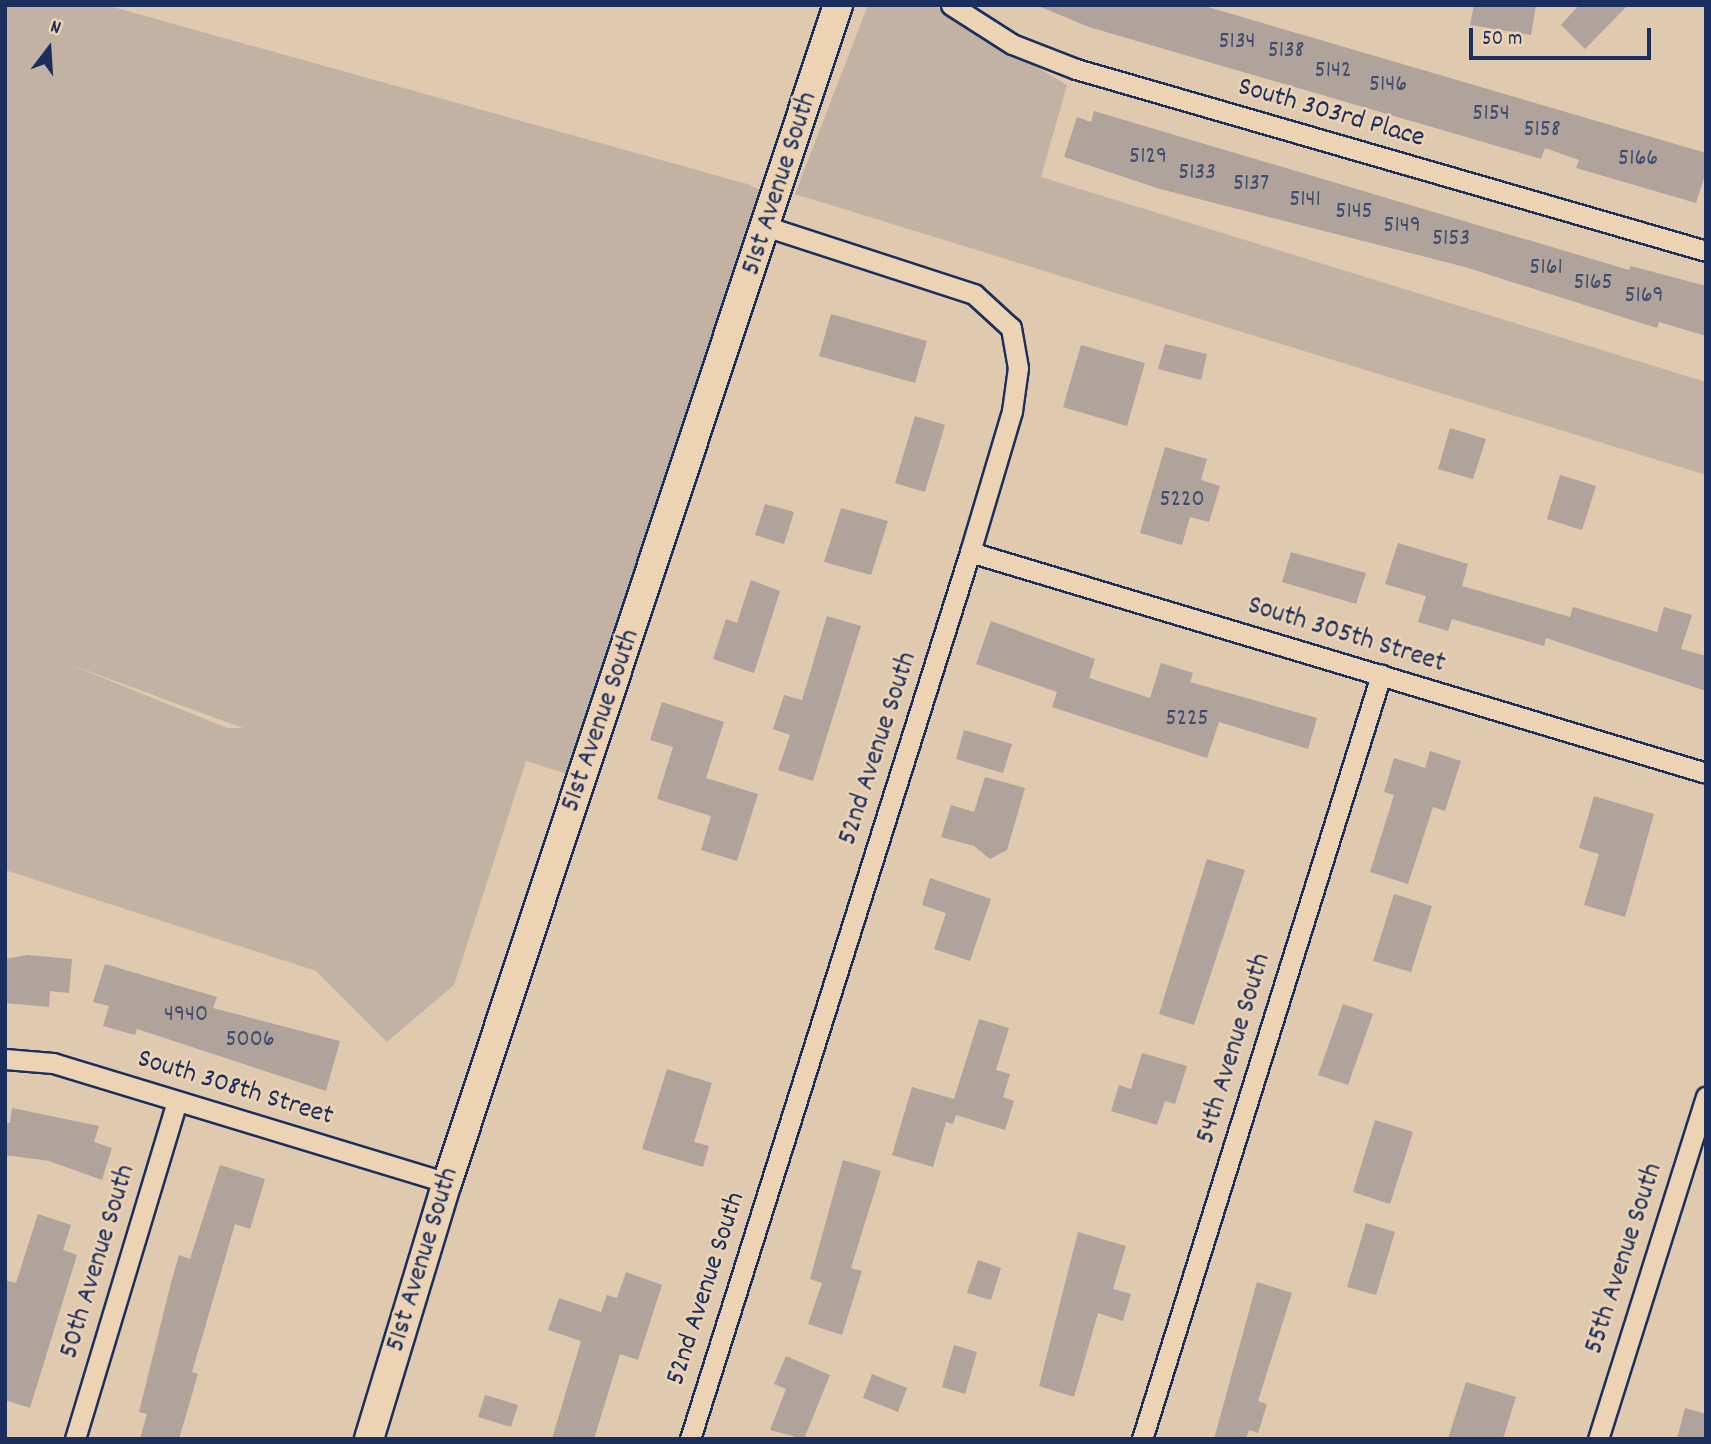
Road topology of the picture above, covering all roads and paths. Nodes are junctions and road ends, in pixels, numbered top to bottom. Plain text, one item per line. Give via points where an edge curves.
1 (838, 5) edge
2 (951, 5) edge
3 (768, 227) junction
4 (1706, 251) edge
5 (970, 552) junction
6 (1381, 675) junction
7 (1706, 773) edge
8 (5, 1059) edge
9 (1706, 1097) edge
10 (177, 1101) junction
11 (447, 1183) junction
12 (75, 1439) edge
13 (369, 1439) edge
14 (690, 1439) edge
15 (1142, 1439) edge
16 (1598, 1439) edge

1 - 3 main road, 51st Avenue South
2 - 4 street, South 303rd Place via 1012,44 1076,69
3 - 5 street, 52nd Avenue South via 974,295 1011,328 1019,352 1015,398
3 - 11 main road, 51st Avenue South
5 - 6 street, South 305th Street
5 - 14 street, 52nd Avenue South
6 - 7 street, South 305th Street
6 - 15 street, 54th Avenue South
8 - 10 street, South 308th Street via 53,1063
9 - 16 street, 55th Avenue South
10 - 11 street, South 308th Street
10 - 12 street, 50th Avenue South
11 - 13 main road, 51st Avenue South

